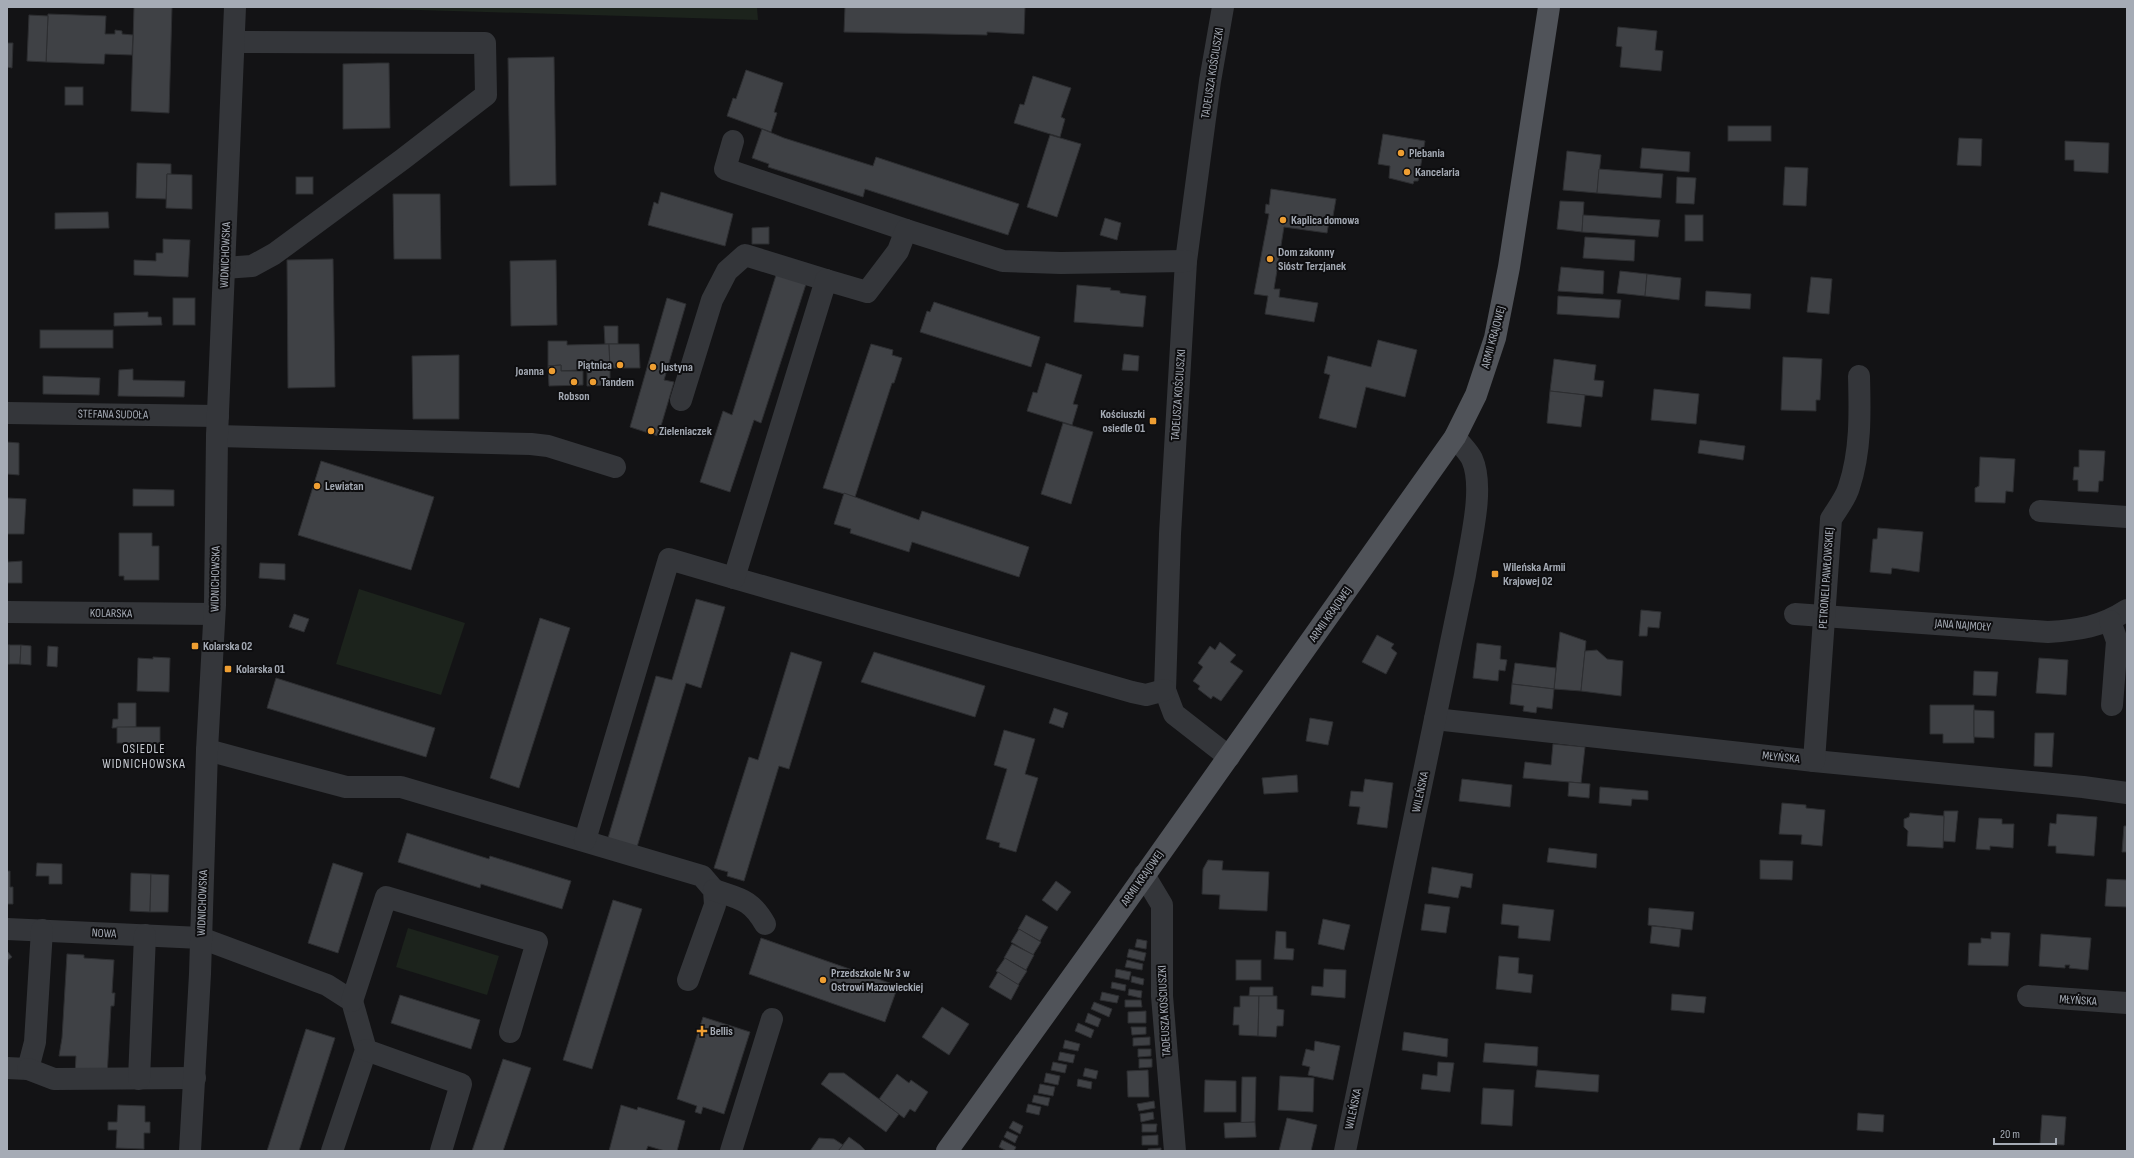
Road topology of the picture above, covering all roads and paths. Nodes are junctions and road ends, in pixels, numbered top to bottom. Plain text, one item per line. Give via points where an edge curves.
1 (235, 7) edge
2 (1219, 7) edge
3 (1548, 7) edge
4 (234, 42) junction
5 (733, 141) dead end
6 (906, 230) junction
7 (1186, 261) junction
8 (224, 268) junction
9 (826, 280) junction
10 (1859, 376) dead end
11 (681, 400) dead end
12 (7, 412) edge
13 (218, 426) junction
14 (1455, 437) junction
15 (615, 467) dead end
16 (2040, 511) dead end
17 (2127, 517) edge
18 (734, 578) junction
19 (7, 612) edge
20 (214, 614) junction
21 (1795, 614) dead end
22 (1823, 616) junction
23 (2119, 616) edge
24 (1165, 690) junction
25 (2112, 705) dead end
26 (1435, 719) junction
27 (207, 750) junction
28 (1229, 757) junction
29 (1814, 761) junction
30 (2127, 793) edge
31 (585, 840) junction
32 (1144, 875) junction
33 (714, 890) junction
34 (765, 924) dead end
35 (7, 929) edge
36 (42, 930) junction
37 (145, 935) junction
38 (201, 938) junction
39 (688, 980) dead end
40 (2028, 996) dead end
41 (352, 1001) junction
42 (2127, 1003) edge
43 (772, 1019) dead end
44 (510, 1032) dead end
45 (366, 1050) junction
46 (18, 1068) edge
47 (195, 1078) junction
48 (139, 1079) junction
49 (190, 1151) edge
50 (332, 1151) edge
51 (441, 1151) edge
52 (731, 1151) edge
53 (947, 1151) edge
54 (1175, 1151) edge
55 (1345, 1151) edge

1 - 4 street, WIDNICHOWSKA
2 - 7 street, TADEUSZA KOŚCIUSZKI
3 - 14 main road, ARMII KRAJOWEJ via 1510,267 1495,338 1476,395
4 - 8 street, WIDNICHOWSKA
4 - 8 street via 484,43 486,95 403,160 274,254 252,266
5 - 6 street via 725,169
6 - 7 street via 1003,260 1061,263
6 - 9 street via 898,251 867,292
7 - 24 street, TADEUSZA KOŚCIUSZKI via 1170,534
8 - 13 street, WIDNICHOWSKA
9 - 11 street via 746,255 727,271 712,300
9 - 18 street
10 - 22 street, PETRONELI PAWŁOWSKIEJ via 1858,450 1849,488 1831,520
12 - 13 street, STEFANA SUDOŁA
13 - 15 street, STEFANA SUDOŁA via 548,446
13 - 20 street, WIDNICHOWSKA
14 - 26 street, WILEŃSKA via 1471,458 1477,474 1478,493 1465,575
14 - 28 main road, ARMII KRAJOWEJ
16 - 17 street
18 - 24 street via 1132,692 1146,695
18 - 31 street via 669,559
19 - 20 street, KOLARSKA
20 - 27 street, WIDNICHOWSKA
21 - 22 street, JANA NAJMOŁY
22 - 23 street, JANA NAJMOŁY via 2048,632 2081,629
22 - 29 street, PETRONELI PAWŁOWSKIEJ
23 - 25 street
24 - 28 street, TADEUSZA KOŚCIUSZKI via 1174,714
26 - 29 street, MŁYŃSKA
26 - 55 street, WILEŃSKA
27 - 31 street via 346,787 400,787
27 - 38 street, WIDNICHOWSKA
28 - 32 main road, ARMII KRAJOWEJ
29 - 30 street, MŁYŃSKA
31 - 33 street via 702,876
32 - 53 main road, ARMII KRAJOWEJ
32 - 54 street, TADEUSZA KOŚCIUSZKI via 1162,905 1162,996
33 - 34 street via 749,902
33 - 39 street via 715,905
35 - 36 street, NOWA
36 - 37 street, NOWA
36 - 46 street via 35,1042
37 - 38 street, NOWA
37 - 48 street
38 - 41 street, NOWA via 327,985
38 - 47 street, WIDNICHOWSKA
40 - 42 street, MŁYŃSKA
41 - 44 street via 386,897 537,942
41 - 45 street
43 - 52 street
45 - 50 street
45 - 51 street via 462,1084
46 - 48 street via 54,1079
47 - 48 street
47 - 49 street, WIDNICHOWSKA

